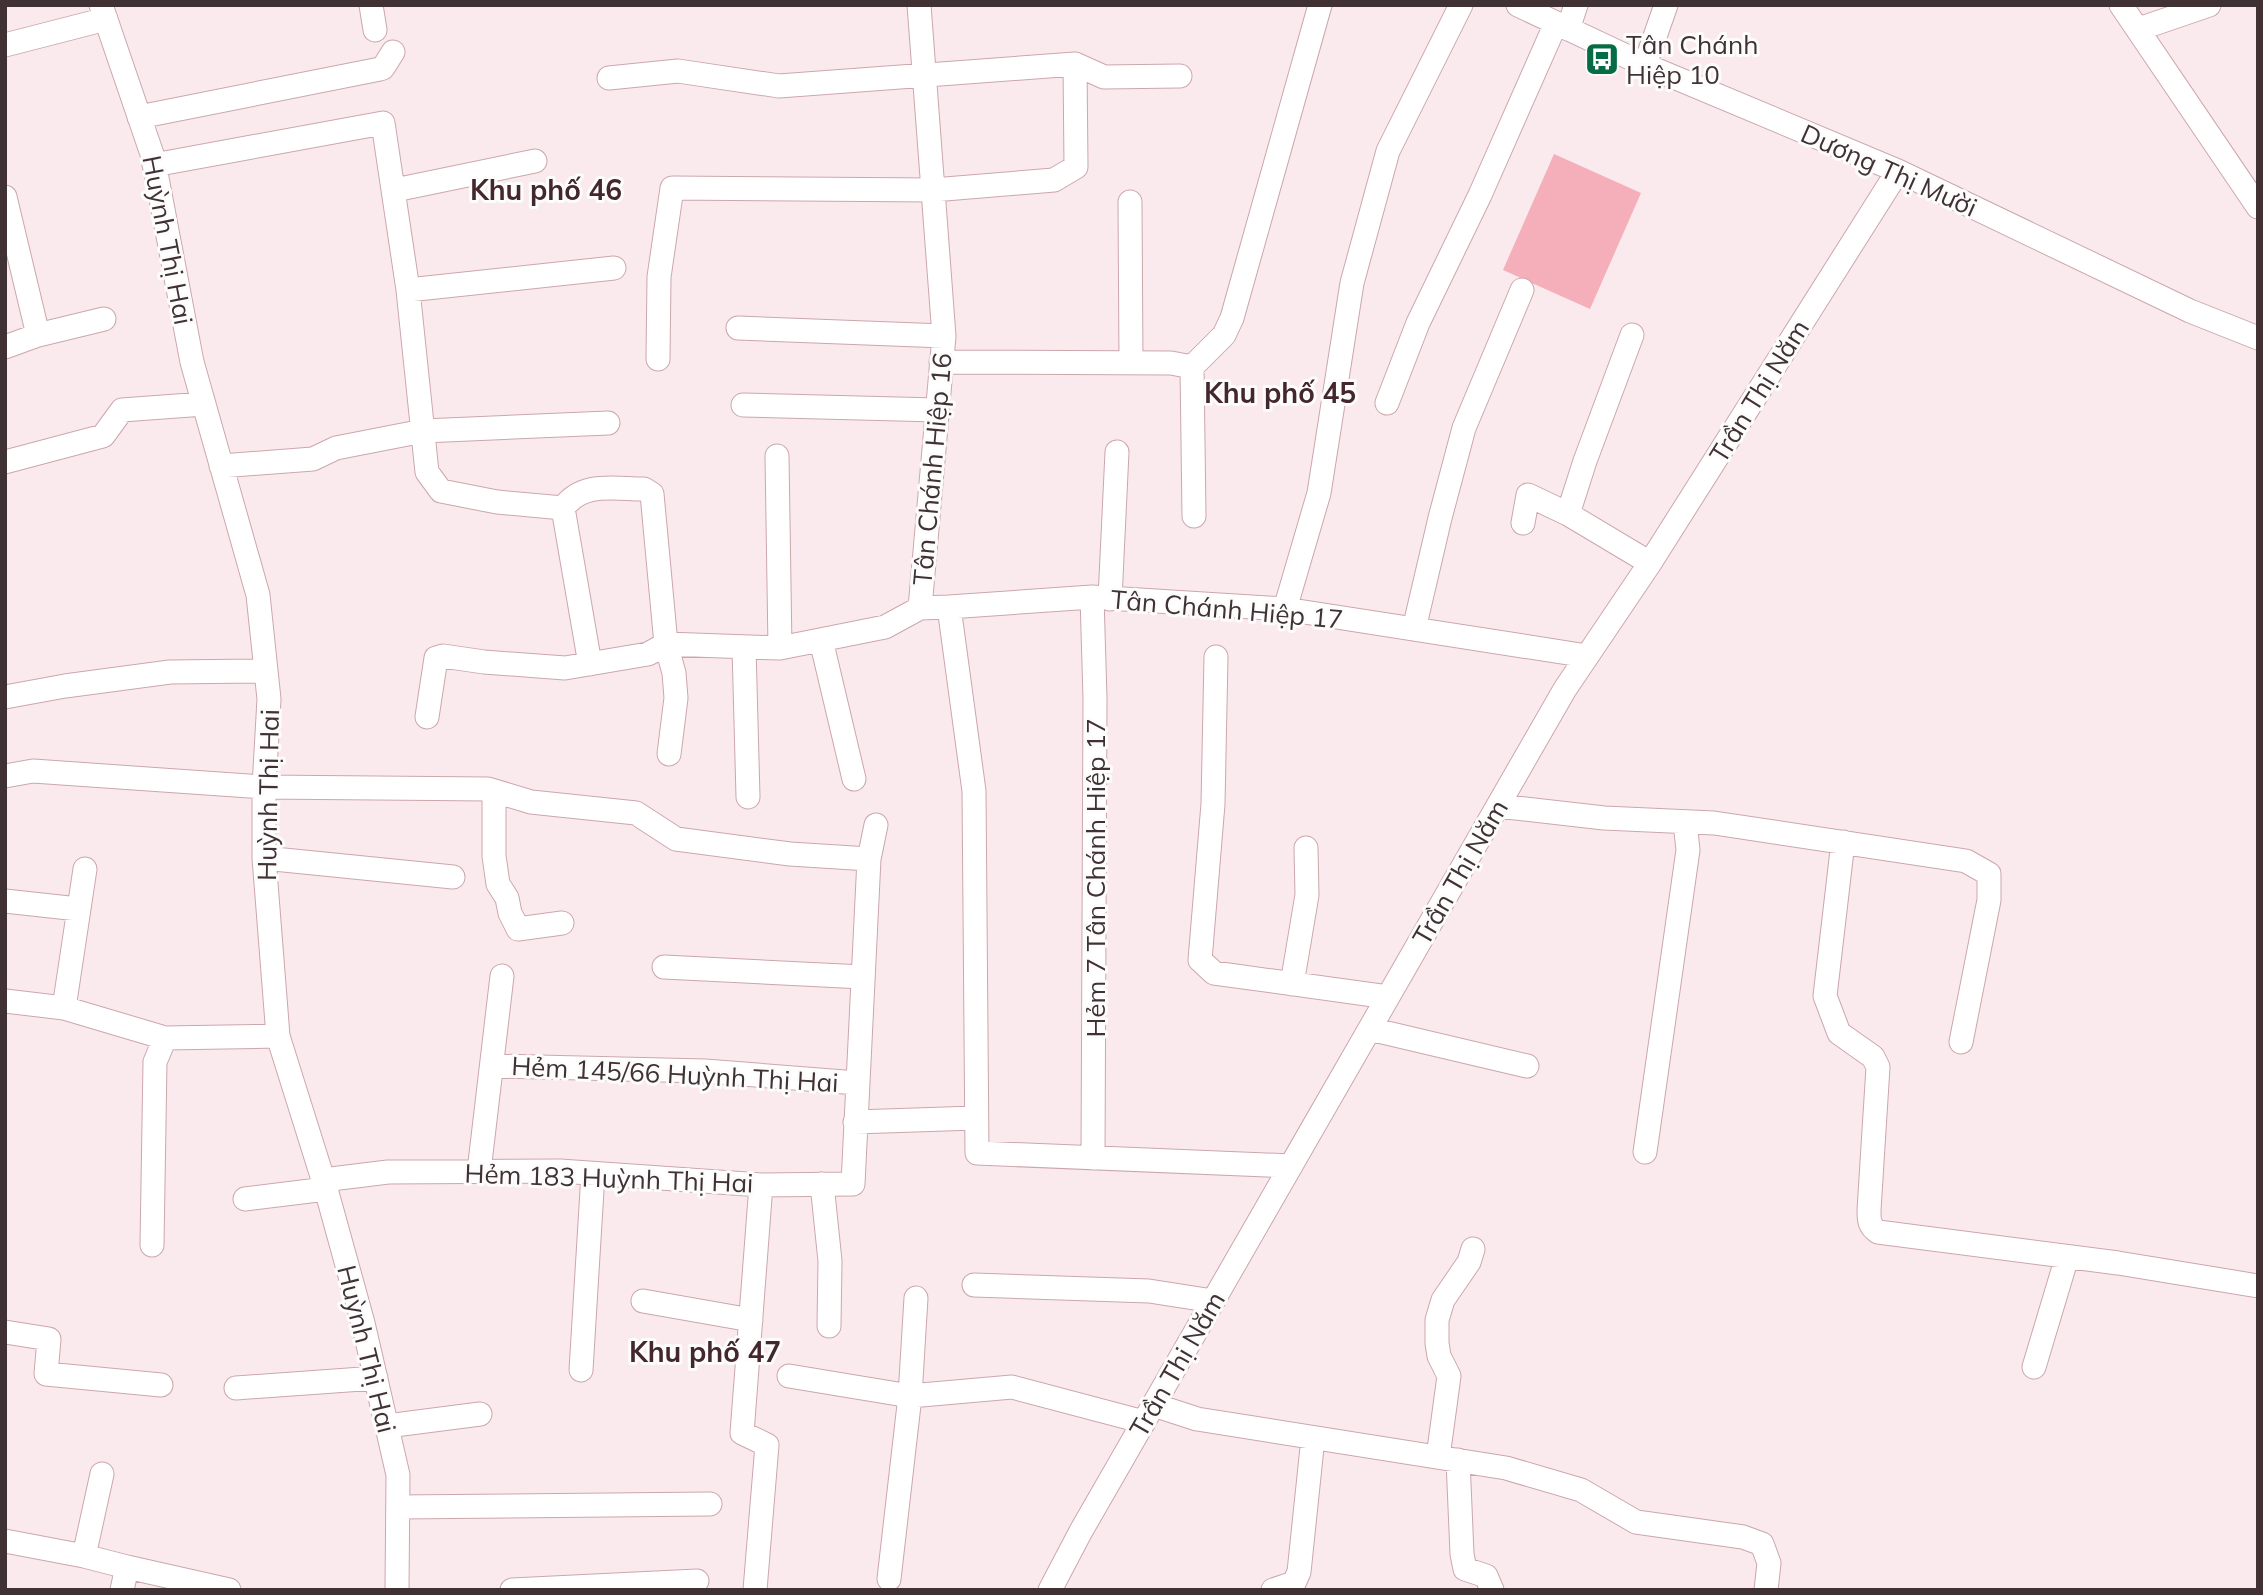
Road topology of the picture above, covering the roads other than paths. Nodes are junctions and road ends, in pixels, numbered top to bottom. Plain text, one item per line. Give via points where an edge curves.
1 (371, 5) edge
2 (919, 5) edge
3 (1320, 5) edge
4 (1461, 5) edge
5 (1518, 5) edge
6 (1576, 5) edge
7 (1666, 5) edge
8 (2121, 5) edge
9 (2209, 5) edge
10 (104, 12) edge
11 (1562, 26) junction
12 (2138, 29) junction
13 (375, 30) dead end
14 (5, 45) edge
15 (393, 52) dead end
16 (1075, 64) junction
17 (1645, 65) junction
18 (925, 76) junction
19 (1180, 76) dead end
20 (610, 78) dead end
21 (139, 117) junction
22 (535, 161) dead end
23 (154, 165) junction
24 (1898, 172) junction
25 (395, 190) junction
26 (933, 190) junction
27 (5, 197) edge
28 (1130, 202) dead end
29 (2258, 207) edge
30 (614, 268) dead end
31 (408, 290) junction
32 (1522, 290) dead end
33 (104, 319) dead end
34 (738, 328) dead end
35 (38, 335) junction
36 (1632, 335) dead end
37 (944, 336) junction
38 (2258, 338) edge
39 (5, 347) edge
40 (658, 359) dead end
41 (941, 362) junction
42 (1131, 363) junction
43 (1192, 367) junction
44 (1387, 402) dead end
45 (204, 404) junction
46 (743, 405) dead end
47 (937, 410) junction
48 (608, 423) dead end
49 (423, 430) junction
50 (1117, 452) dead end
51 (777, 456) dead end
52 (5, 462) edge
53 (221, 466) junction
54 (563, 509) junction
55 (1568, 514) junction
56 (1194, 516) dead end
57 (1523, 523) dead end
58 (1650, 563) junction
59 (1101, 598) junction
60 (949, 607) junction
61 (920, 608) junction
62 (1285, 609) junction
63 (1414, 629) junction
64 (821, 640) junction
65 (666, 644) junction
66 (744, 647) junction
67 (780, 648) junction
68 (1587, 656) junction
69 (1216, 657) dead end
70 (590, 664) junction
71 (266, 671) junction
72 (5, 697) edge
73 (427, 717) dead end
74 (669, 754) dead end
75 (5, 776) edge
76 (854, 779) dead end
77 (264, 787) junction
78 (494, 792) junction
79 (748, 797) dead end
80 (1498, 806) junction
81 (1685, 822) junction
82 (876, 825) dead end
83 (1843, 842) junction
84 (1306, 848) dead end
85 (264, 858) junction
86 (869, 859) junction
87 (85, 869) dead end
88 (453, 877) dead end
89 (5, 901) edge
90 (78, 909) junction
91 (562, 923) dead end
92 (664, 967) dead end
93 (502, 976) dead end
94 (863, 977) junction
95 (1292, 984) junction
96 (1388, 998) junction
97 (5, 1001) edge
98 (64, 1008) junction
99 (1370, 1029) junction
100 (278, 1036) junction
101 (165, 1038) junction
102 (1961, 1042) dead end
103 (493, 1066) junction
104 (1527, 1066) dead end
105 (857, 1083) junction
106 (975, 1118) junction
107 (855, 1122) junction
108 (1645, 1152) dead end
109 (1093, 1158) junction
110 (1291, 1166) junction
111 (479, 1171) junction
112 (593, 1174) junction
113 (324, 1184) junction
114 (822, 1184) junction
115 (761, 1185) junction
116 (245, 1199) dead end
117 (152, 1245) dead end
118 (1473, 1249) dead end
119 (2067, 1257) junction
120 (974, 1285) dead end
121 (2258, 1286) edge
122 (916, 1298) dead end
123 (643, 1301) dead end
124 (1213, 1301) junction
125 (751, 1320) junction
126 (829, 1326) dead end
127 (5, 1332) edge
128 (2034, 1367) dead end
129 (581, 1370) dead end
130 (789, 1376) dead end
131 (376, 1378) junction
132 (161, 1385) dead end
133 (236, 1388) dead end
134 (910, 1396) junction
135 (1149, 1413) junction
136 (480, 1414) dead end
137 (387, 1426) junction
138 (1314, 1438) junction
139 (1448, 1459) junction
140 (102, 1474) dead end
141 (710, 1504) dead end
142 (398, 1507) junction
143 (5, 1541) edge
144 (84, 1556) junction
145 (124, 1578) edge
146 (889, 1579) dead end
147 (697, 1581) dead end
148 (229, 1590) edge
149 (397, 1590) edge
150 (512, 1590) edge
151 (755, 1590) edge
152 (1050, 1590) edge
153 (1273, 1590) edge
154 (1492, 1590) edge
155 (1766, 1590) edge

1 - 13 street
2 - 18 street, Tân Chánh Hiệp 16
3 - 43 street via 1232,318 1224,335
4 - 62 street via 1388,151 1352,283 1319,493
5 - 11 street, Dương Thị Mười
6 - 11 street
7 - 17 street
8 - 12 street
9 - 12 street
10 - 14 street
10 - 21 street, Huỳnh Thị Hai
11 - 17 street, Dương Thị Mười
11 - 44 street via 1418,323
12 - 29 street
15 - 21 street via 380,69
16 - 18 street
16 - 19 street via 1104,77
16 - 26 street via 1076,167 1054,180
17 - 24 street, Dương Thị Mười
18 - 20 street via 779,86 678,71
18 - 26 street, Tân Chánh Hiệp 16
21 - 23 street, Huỳnh Thị Hai
22 - 25 street
23 - 25 street via 383,123
23 - 45 street, Huỳnh Thị Hai
24 - 38 street, Dương Thị Mười via 2190,312
24 - 58 street, Trần Thị Năm
25 - 31 street
26 - 37 street, Tân Chánh Hiệp 16
26 - 40 street via 672,188 659,277
27 - 35 street
28 - 42 street
30 - 31 street
31 - 49 street
32 - 63 street via 1464,428
33 - 35 street
34 - 37 street
35 - 39 street
36 - 55 street
37 - 41 street, Tân Chánh Hiệp 16
41 - 42 street
41 - 47 street, Tân Chánh Hiệp 16
42 - 43 street
43 - 56 street
45 - 52 street via 122,410 103,436
45 - 53 street, Huỳnh Thị Hai
46 - 47 street
47 - 61 street, Tân Chánh Hiệp 16
48 - 49 street
49 - 53 street via 336,448 313,459
49 - 54 street via 427,472 441,491
50 - 59 street, Hẻm 7 Tân Chánh Hiệp 17
51 - 67 street
53 - 71 street, Huỳnh Thị Hai via 258,595
54 - 65 street via 583,490 644,489 652,494
54 - 70 street
55 - 57 street via 1528,495
55 - 58 street
58 - 68 street, Trần Thị Năm
59 - 60 street, Tân Chánh Hiệp 17
59 - 62 street, Tân Chánh Hiệp 17
59 - 109 street, Hẻm 7 Tân Chánh Hiệp 17 via 1095,698
60 - 61 street, Tân Chánh Hiệp 16
60 - 106 street, Tân Chánh Hiệp 16 via 974,791
61 - 64 street via 885,627
62 - 63 street, Tân Chánh Hiệp 17
63 - 68 street, Tân Chánh Hiệp 17
64 - 67 street
64 - 76 street
65 - 66 street
65 - 70 street via 648,654
65 - 74 street via 676,698
66 - 67 street
66 - 79 street
68 - 80 street, Trần Thị Năm
69 - 95 street via 1213,804 1200,960 1214,973
70 - 73 street via 565,668 436,658
71 - 72 street via 170,672
71 - 77 street, Huỳnh Thị Hai
75 - 77 street via 33,771
77 - 78 street
77 - 85 street, Huỳnh Thị Hai
78 - 86 street via 531,802 636,813 676,839
78 - 91 street via 498,884 518,929
80 - 81 street
80 - 96 street, Trần Thị Năm
81 - 83 street
81 - 108 street via 1688,850
82 - 86 street
83 - 102 street via 1966,861 1989,874 1989,900
83 - 119 street via 1825,996 1839,1033 1873,1057 1878,1067 1869,1210 1872,1228
84 - 95 street via 1307,895
85 - 88 street
85 - 100 street, Huỳnh Thị Hai
86 - 94 street
87 - 90 street
89 - 90 street
90 - 98 street
92 - 94 street
93 - 103 street
94 - 105 street
95 - 96 street
96 - 99 street, Trần Thị Năm
97 - 98 street
98 - 101 street
99 - 104 street
99 - 110 street, Trần Thị Năm
100 - 101 street
100 - 113 street, Huỳnh Thị Hai
101 - 117 street via 155,1062
103 - 105 street, Hẻm 145/66 Huỳnh Thị Hai via 705,1071
103 - 111 street
105 - 107 street
106 - 107 street
106 - 109 street, Tân Chánh Hiệp 16 via 977,1153
107 - 114 street, Hẻm 183 Huỳnh Thị Hai via 853,1184
109 - 110 street
110 - 124 street, Trần Thị Năm
111 - 112 street, Hẻm 183 Huỳnh Thị Hai
111 - 113 street, Hẻm 183 Huỳnh Thị Hai via 388,1172
112 - 115 street, Hẻm 183 Huỳnh Thị Hai
112 - 129 street
113 - 116 street, Hẻm 183 Huỳnh Thị Hai
113 - 131 street, Huỳnh Thị Hai
114 - 115 street, Hẻm 183 Huỳnh Thị Hai
114 - 126 street via 830,1261
115 - 125 street
118 - 139 street via 1443,1300 1437,1320 1439,1356 1449,1376
119 - 121 street
119 - 128 street
120 - 124 street via 1149,1291
122 - 134 street
123 - 125 street
124 - 135 street, Trần Thị Năm
125 - 151 street via 742,1433 767,1445
127 - 132 street via 49,1339 46,1374
130 - 134 street
131 - 133 street
131 - 137 street, Huỳnh Thị Hai
134 - 135 street via 1012,1388
134 - 146 street
135 - 138 street
135 - 152 street, Trần Thị Năm
136 - 137 street
137 - 142 street, Huỳnh Thị Hai via 398,1475
138 - 139 street
138 - 153 street via 1299,1572 1294,1583
139 - 154 street via 1465,1569 1486,1576
139 - 155 street via 1506,1468 1581,1490 1636,1522 1762,1544 1769,1563
140 - 144 street
141 - 142 street
142 - 149 street, Huỳnh Thị Hai
143 - 144 street
144 - 145 street
145 - 148 street
147 - 150 street

